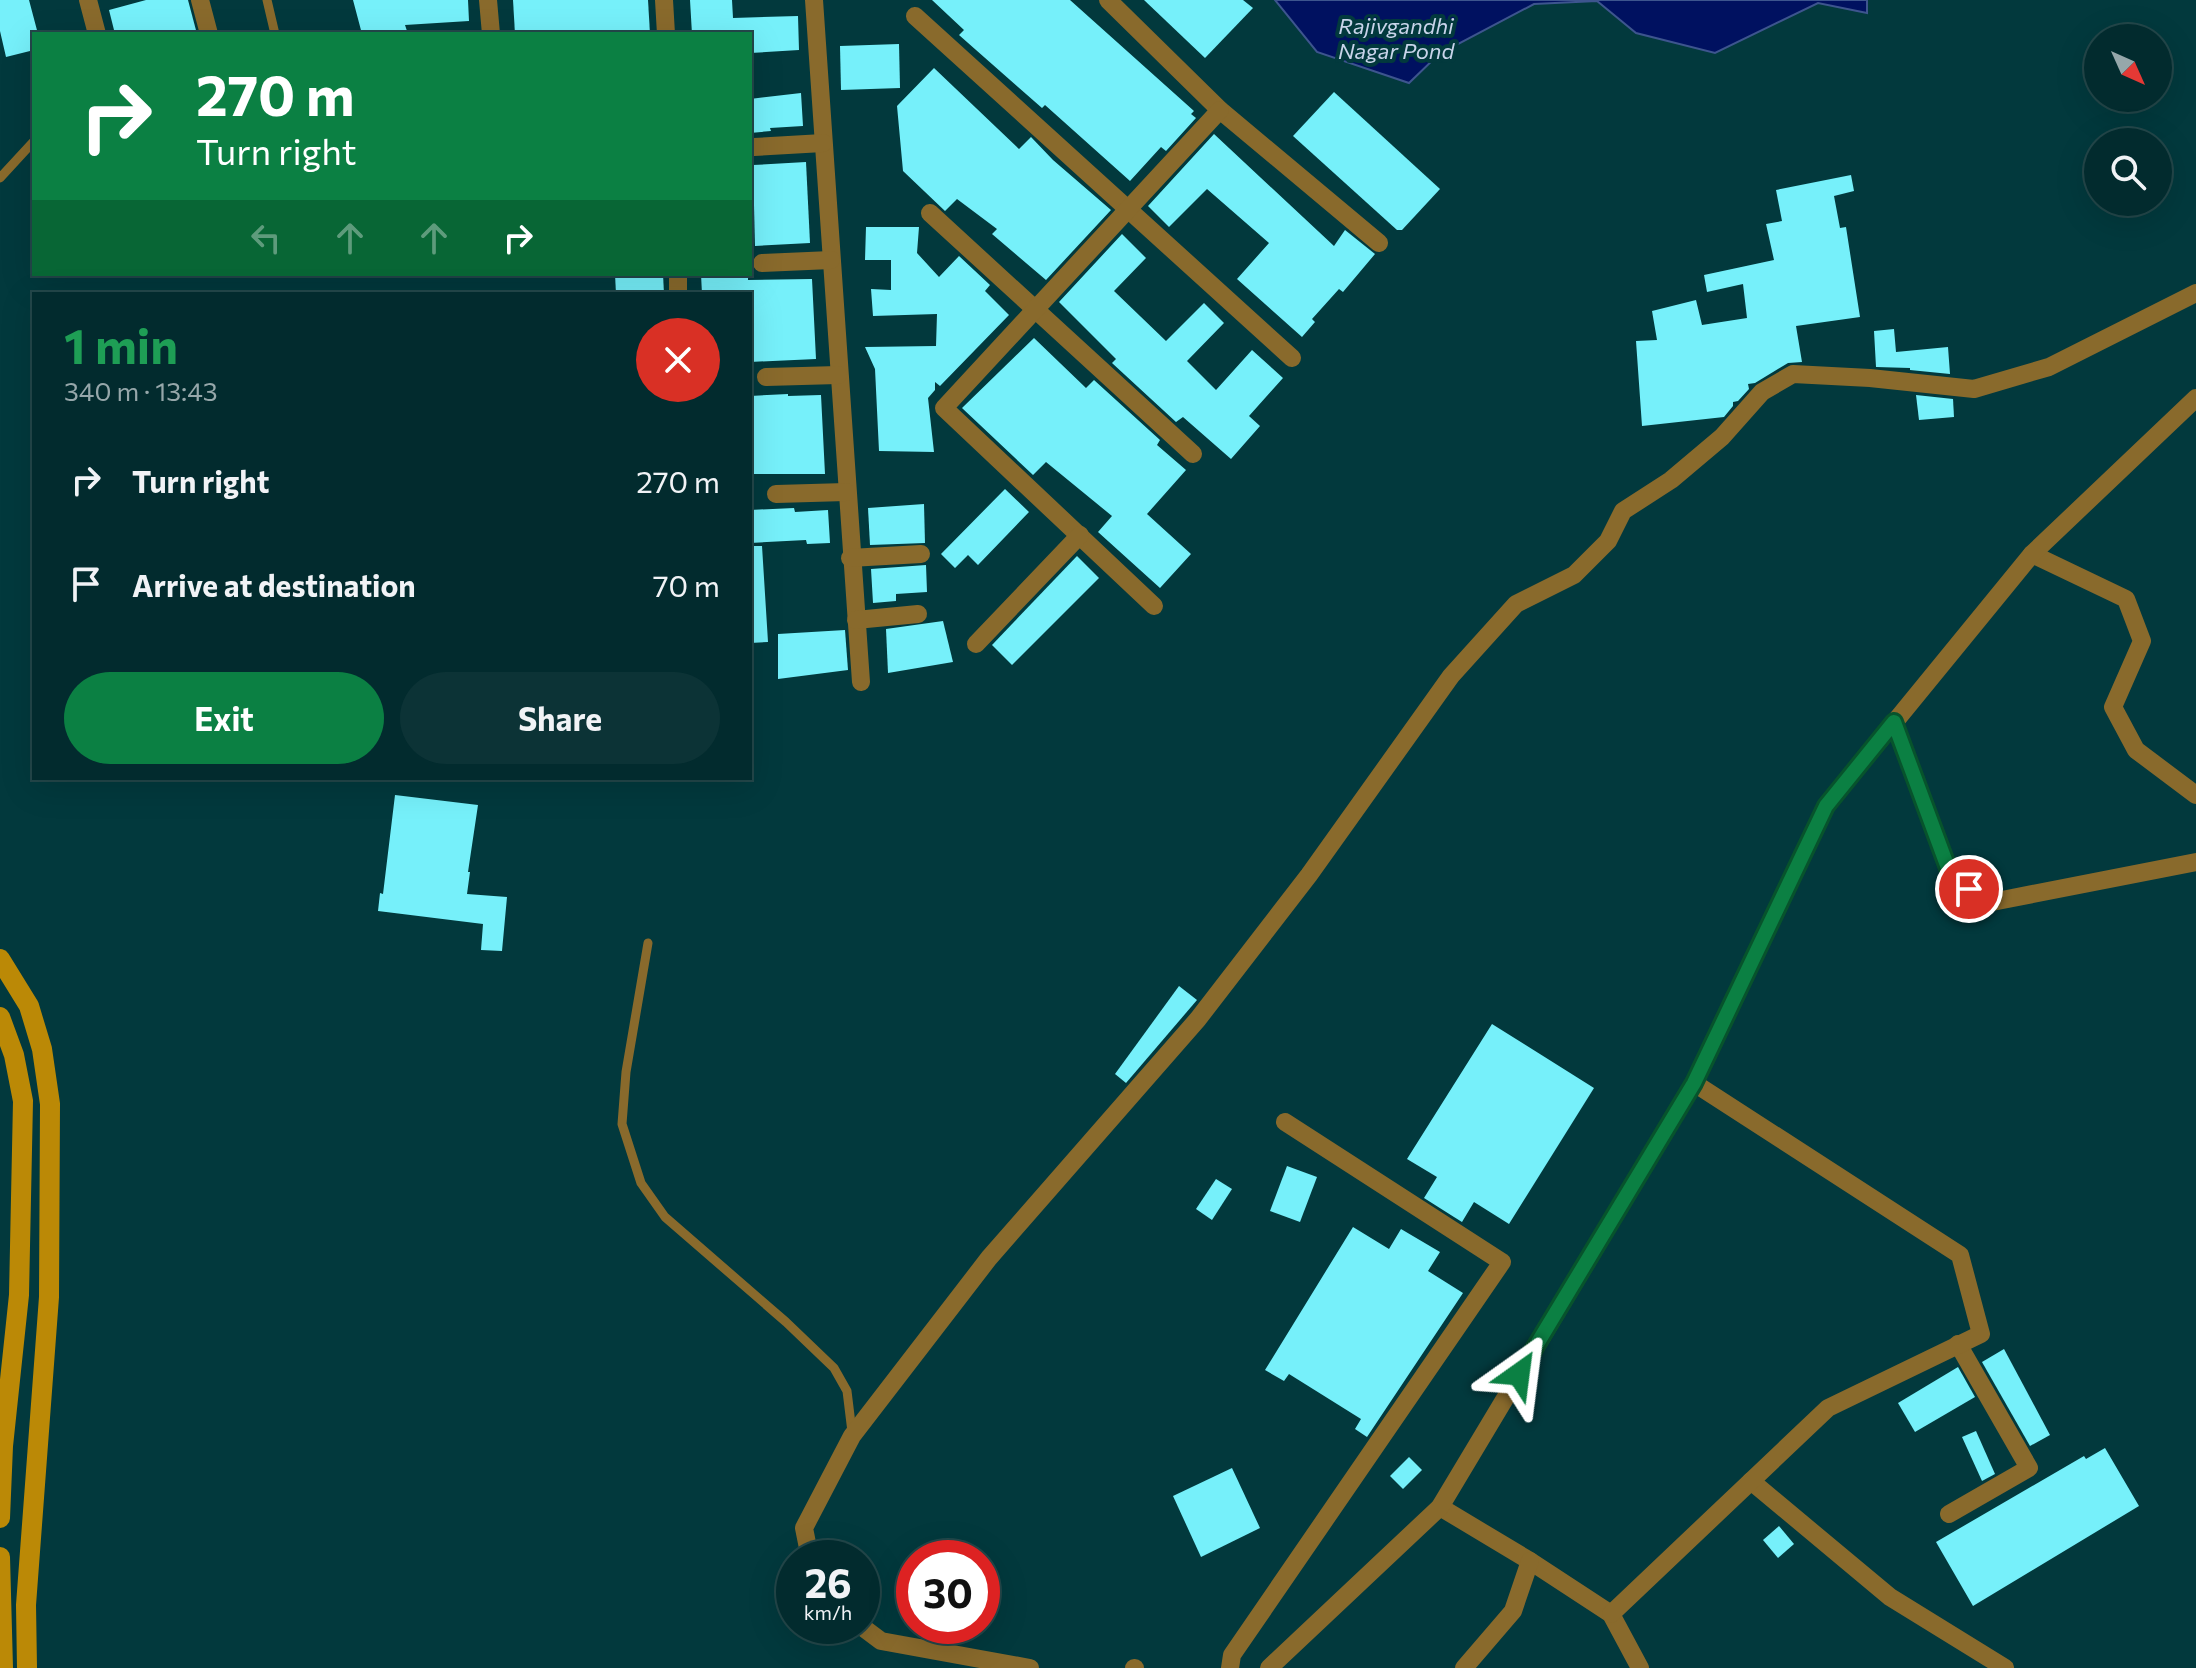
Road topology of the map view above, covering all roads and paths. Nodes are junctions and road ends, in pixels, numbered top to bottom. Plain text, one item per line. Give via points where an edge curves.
1 (88, 0) edge
2 (200, 0) edge
3 (267, 0) edge
4 (488, 0) edge
5 (664, 0) edge
6 (814, 0) edge
7 (1108, 0) edge
8 (915, 16) dead end
9 (96, 32) edge
10 (208, 32) edge
11 (275, 32) edge
12 (491, 32) edge
13 (666, 32) edge
14 (1220, 110) junction
15 (32, 143) edge
16 (823, 143) junction
17 (754, 147) dead end
18 (0, 178) edge
19 (1128, 210) junction
20 (930, 213) dead end
21 (1379, 243) dead end
22 (831, 260) junction
23 (762, 263) dead end
24 (2196, 293) edge
25 (1035, 309) junction
26 (1292, 358) dead end
27 (838, 375) junction
28 (766, 377) dead end
29 (2196, 398) edge
30 (1193, 454) dead end
31 (846, 492) junction
32 (776, 494) dead end
33 (1080, 535) junction
34 (921, 554) dead end
35 (2032, 554) junction
36 (850, 558) junction
37 (1154, 606) dead end
38 (918, 614) dead end
39 (856, 620) junction
40 (976, 644) dead end
41 (861, 682) dead end
42 (1894, 722) junction
43 (2196, 795) edge
44 (2196, 862) edge
45 (648, 943) dead end
46 (0, 959) edge
47 (0, 1017) edge
48 (1694, 1083) junction
49 (1285, 1122) dead end
50 (1958, 1344) junction
51 (852, 1436) junction
52 (1751, 1481) junction
53 (1440, 1507) junction
54 (1949, 1514) dead end
55 (0, 1518) edge
56 (806, 1540) edge
57 (0, 1557) edge
58 (1530, 1561) junction
59 (1611, 1614) junction
60 (880, 1640) edge
61 (3, 1668) edge
62 (27, 1668) edge
63 (1030, 1668) edge
64 (1230, 1668) edge
65 (1269, 1668) edge
66 (1464, 1668) edge
67 (1640, 1668) edge
68 (2005, 1668) edge

1 - 9 street
2 - 10 street
3 - 11 lane
4 - 12 street
5 - 13 street
6 - 16 street
7 - 14 street
8 - 19 street
14 - 19 street
14 - 21 street
15 - 18 lane
16 - 17 street
16 - 22 street
19 - 25 street
19 - 26 street
20 - 25 street
22 - 23 street
22 - 27 street
24 - 51 street via 2049,367 1974,389 1793,374 1762,392 1722,437 1623,511 1608,541 1574,575 1516,604 1451,676 1198,1019 989,1258
25 - 30 street
25 - 33 street via 944,408
27 - 28 street
27 - 31 street
29 - 35 street
31 - 32 street
31 - 36 street
33 - 37 street
33 - 40 street
34 - 36 street
35 - 42 street
35 - 43 street via 2126,599 2142,641 2113,707 2136,750
36 - 39 street
38 - 39 street
39 - 41 street
42 - 44 street via 1951,876 1987,903
42 - 48 street via 1826,806
45 - 51 lane via 622,1124 641,1183 665,1217 834,1368 847,1391
46 - 62 street via 29,1006 50,1104 49,1297 26,1605
47 - 55 street via 23,1101 19,1295
48 - 50 street via 1960,1255 1981,1334
48 - 53 street
49 - 64 street via 1502,1262 1232,1655
50 - 52 street via 1828,1408
50 - 54 street via 2029,1468
51 - 56 street via 804,1528
52 - 59 street
52 - 68 street via 1890,1597
53 - 58 street
53 - 65 street
57 - 61 street
58 - 59 street
58 - 66 street via 1513,1611
59 - 67 street
60 - 63 street

